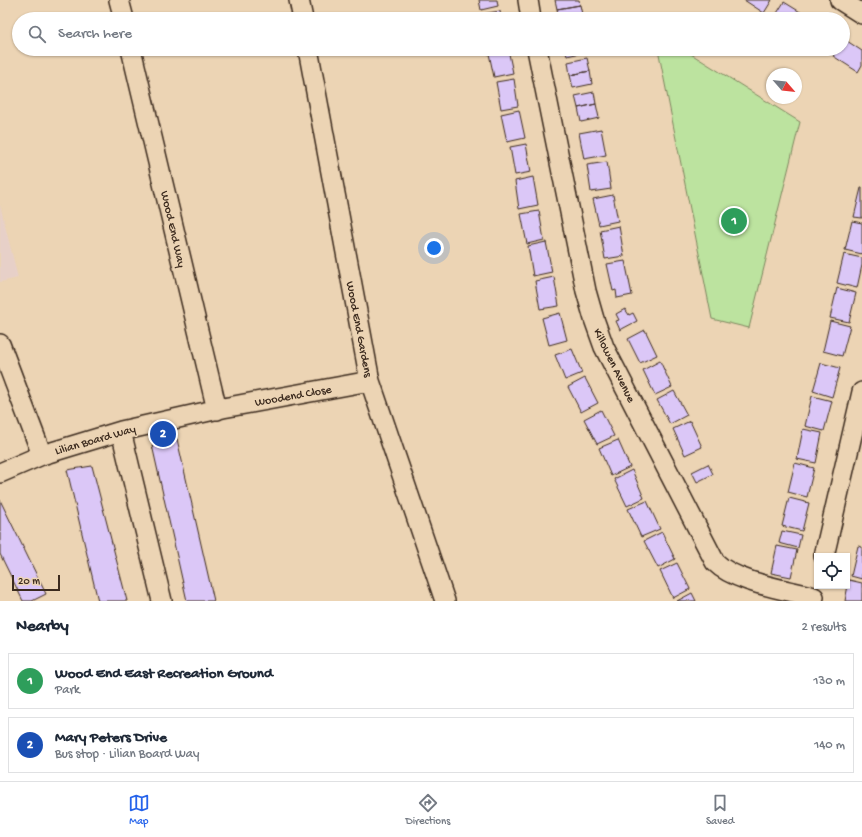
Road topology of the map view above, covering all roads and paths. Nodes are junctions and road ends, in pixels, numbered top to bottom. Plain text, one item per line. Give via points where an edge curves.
1 (119, 0) edge
2 (299, 0) edge
3 (528, 0) edge
4 (840, 0) edge
5 (122, 12) edge
6 (302, 12) edge
7 (530, 12) edge
8 (862, 14) edge
9 (133, 56) edge
10 (309, 56) edge
11 (538, 56) edge
12 (0, 344) edge
13 (370, 381) junction
14 (862, 392) edge
15 (217, 410) junction
16 (121, 431) junction
17 (42, 455) junction
18 (0, 472) edge
19 (825, 553) edge
20 (815, 594) edge
21 (162, 601) edge
22 (444, 601) edge

1 - 5 street
2 - 6 street
3 - 7 street
4 - 8 street
9 - 15 street, Wood End Way
10 - 13 street, Wood End Gardens
11 - 20 street, Killowen Avenue via 586,291 604,347 715,562 750,581
12 - 17 street
13 - 15 street, Woodend Close
13 - 22 street, Wood End Gardens
14 - 19 street
15 - 16 street, Lilian Board Way
16 - 17 street, Lilian Board Way
16 - 21 street
17 - 18 street, Lilian Board Way

